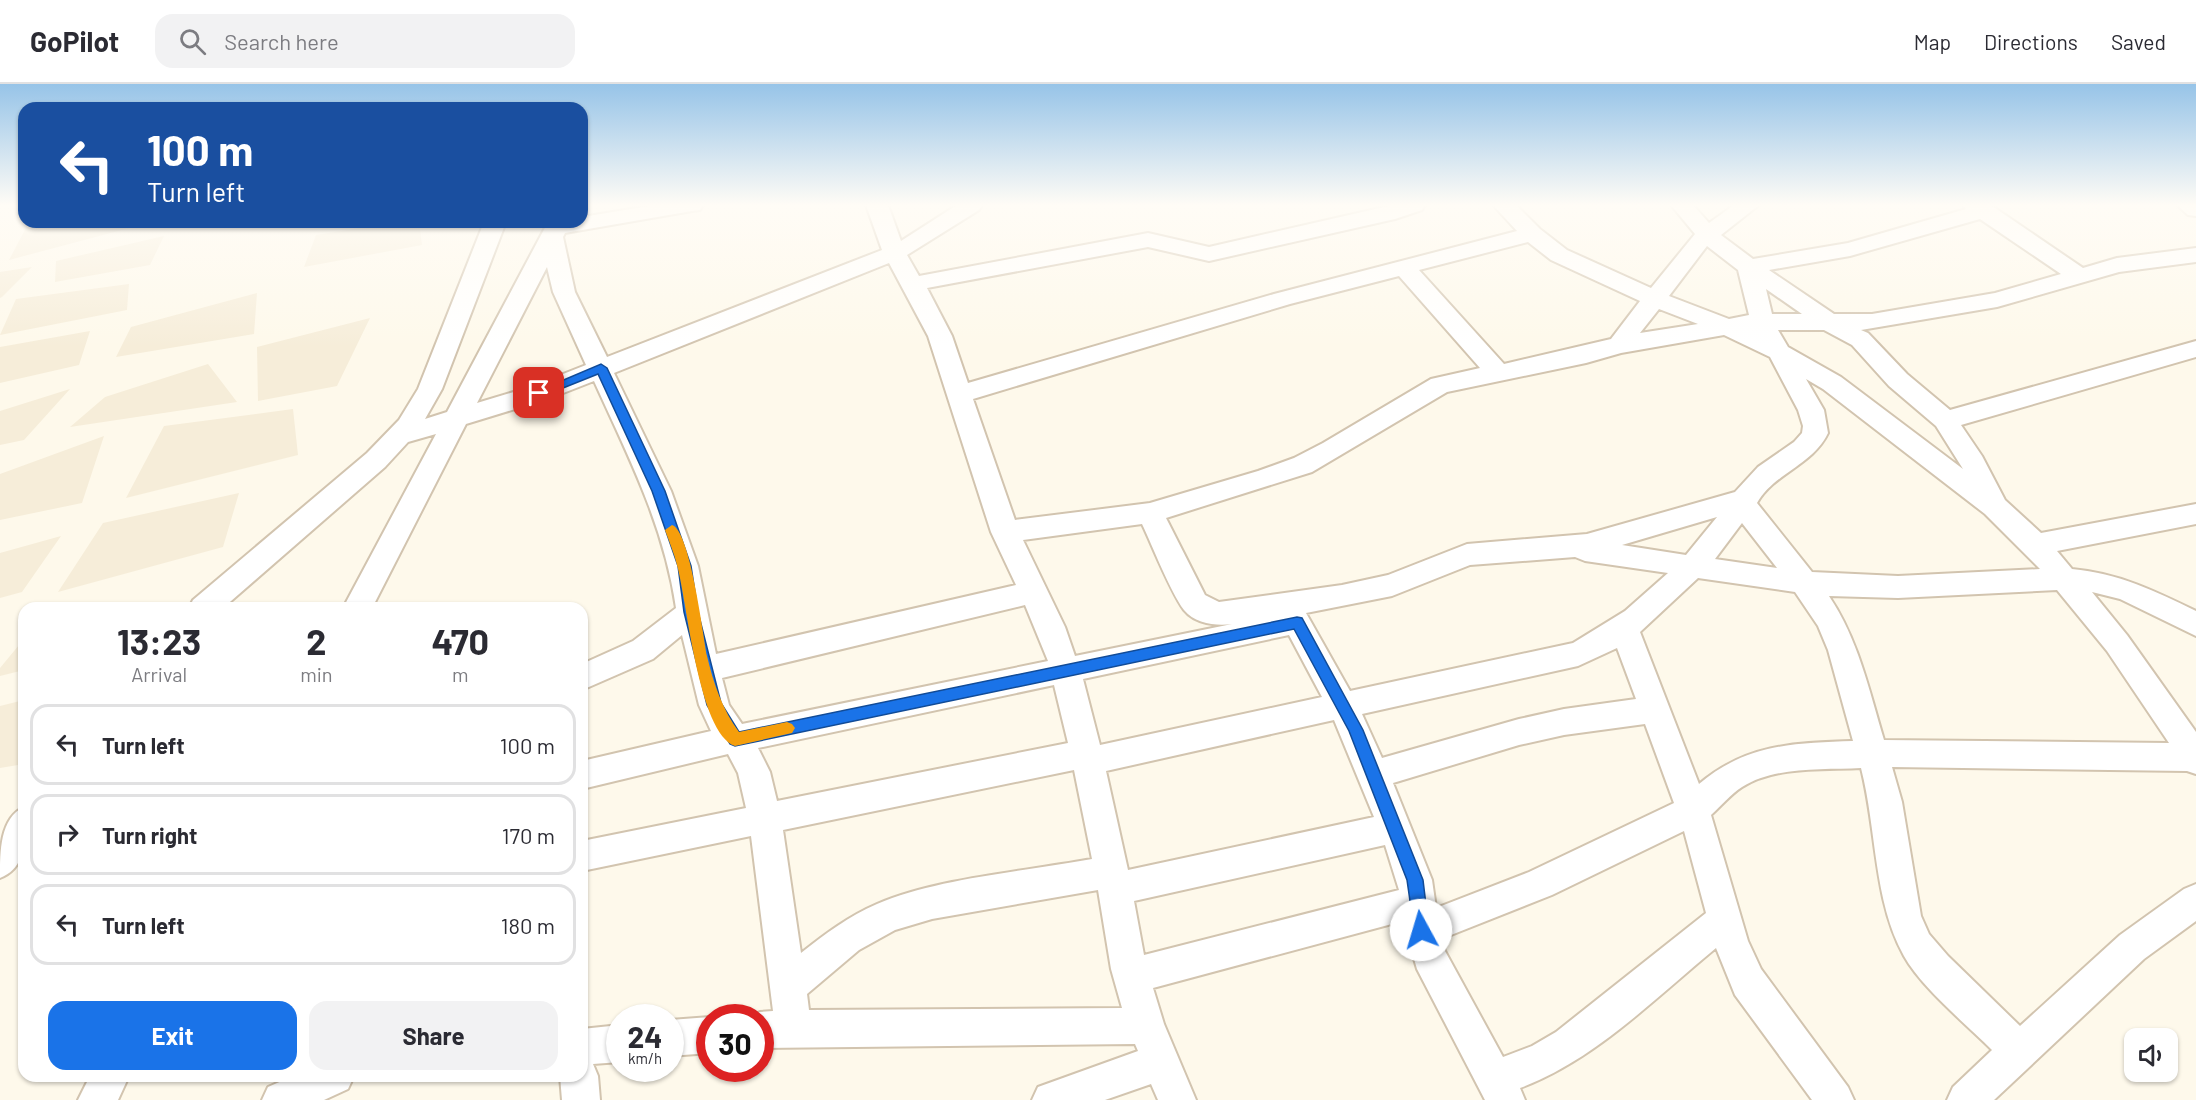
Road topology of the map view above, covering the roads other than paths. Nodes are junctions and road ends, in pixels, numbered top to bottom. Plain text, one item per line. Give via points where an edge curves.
1 (483, 252) edge
2 (544, 252) edge
3 (560, 252) edge
4 (1082, 252) edge
5 (1196, 252) edge
6 (1216, 252) edge
7 (1463, 252) edge
8 (1556, 252) edge
9 (1692, 252) edge
10 (1730, 252) edge
11 (1831, 252) edge
12 (2045, 252) edge
13 (894, 253) joint
14 (2196, 255) edge
15 (1749, 267) junction
16 (1405, 268) junction
17 (2078, 275) junction
18 (913, 284) junction
19 (1653, 298) junction
20 (1762, 322) junction
21 (1830, 323) junction
22 (1723, 325) junction
23 (1619, 345) junction
24 (2196, 349) edge
25 (1776, 351) junction
26 (601, 368) junction
27 (1498, 373) junction
28 (960, 394) junction
29 (457, 419) junction
30 (1946, 420) junction
31 (398, 436) junction
32 (1744, 501) junction
33 (1995, 507) junction
34 (1150, 513) junction
35 (2196, 514) edge
36 (1005, 532) junction
37 (2036, 545) junction
38 (1571, 548) junction
39 (1690, 567) junction
40 (2064, 579) junction
41 (1804, 582) junction
42 (1034, 592) junction
43 (210, 602) edge
44 (360, 602) edge
45 (691, 612) junction
46 (1293, 614) junction
47 (2196, 624) edge
48 (1624, 628) junction
49 (706, 669) junction
50 (1066, 671) junction
51 (588, 674) edge
52 (1343, 707) junction
53 (1655, 710) junction
54 (735, 739) junction
55 (1872, 754) junction
56 (1088, 757) junction
57 (2195, 759) edge
58 (588, 774) edge
59 (1374, 775) junction
60 (1693, 810) junction
61 (765, 818) junction
62 (1395, 828) junction
63 (18, 832) edge
64 (588, 854) edge
65 (0, 862) edge
66 (1113, 881) junction
67 (2196, 900) edge
68 (1419, 916) junction
69 (1725, 919) junction
70 (1131, 976) junction
71 (787, 987) junction
72 (1146, 1026) junction
73 (777, 1029) edge
74 (606, 1044) edge
75 (588, 1046) edge
76 (2019, 1051) junction
77 (1161, 1062) junction
78 (107, 1082) edge
79 (322, 1082) edge
80 (580, 1082) edge
81 (1501, 1090) edge
82 (97, 1100) edge
83 (281, 1100) edge
84 (581, 1100) edge
85 (1050, 1100) edge
86 (1177, 1100) edge
87 (1835, 1100) edge
88 (1966, 1100) edge

1 - 31 street via 430,389
2 - 29 street
3 - 26 street via 571,311
4 - 18 street
5 - 6 street
7 - 16 street
8 - 19 street
9 - 19 street
10 - 15 street
11 - 15 street
12 - 17 street
13 - 18 street
13 - 26 street
14 - 17 street via 2117,265
15 - 20 street
15 - 21 street
16 - 27 street
16 - 28 street via 1206,321
17 - 21 street via 1964,306 1872,322
18 - 28 street via 939,336
19 - 22 street
19 - 23 street
20 - 21 street
20 - 22 street
20 - 25 street
21 - 30 street via 1860,339 1898,380
22 - 23 street
22 - 25 street
23 - 27 street via 1586,356
24 - 30 street via 2145,361 1994,411
25 - 32 street via 1811,410 1815,434 1805,448 1771,470
25 - 33 street via 1852,396
26 - 29 street
26 - 45 street via 658,491 684,566
27 - 34 street via 1424,392 1303,465
28 - 36 street
29 - 31 street
29 - 44 street
30 - 33 street via 1974,463
31 - 43 street via 376,460
32 - 38 street
32 - 39 street
32 - 41 street
33 - 37 street
34 - 36 street
34 - 46 street via 1196,603 1207,611
35 - 37 street
36 - 42 street
37 - 40 street
38 - 39 street
38 - 46 street via 1467,555 1392,585
39 - 41 street
39 - 48 street
40 - 41 street via 1898,587
40 - 47 street via 2099,582 2129,591
40 - 57 street via 2175,723
41 - 55 street via 1844,650
42 - 49 street
42 - 50 street
45 - 49 street
45 - 51 street via 643,650
46 - 50 street
46 - 52 street
48 - 52 street via 1595,648 1578,654
48 - 53 street
49 - 54 street via 714,705
50 - 54 street
50 - 56 street
52 - 56 street
52 - 59 street
53 - 59 street via 1520,732
53 - 60 street
54 - 58 street
54 - 61 street via 754,772
55 - 57 street
55 - 60 street via 1800,757 1751,766 1729,778
55 - 76 street via 1886,802 1905,918 1917,945 1935,969
56 - 61 street
56 - 66 street
59 - 62 street
60 - 68 street via 1540,884
60 - 69 street
61 - 64 street
61 - 71 street
62 - 66 street
62 - 68 street via 1415,880
63 - 65 street
66 - 70 street
66 - 71 street via 932,903 888,916 848,938
67 - 76 street via 2132,946
68 - 70 street via 1365,913
68 - 81 street via 1429,957
69 - 81 street via 1569,1046
69 - 87 street via 1748,982
70 - 72 street
71 - 73 street
72 - 73 street
72 - 77 street
74 - 75 street
76 - 88 street
77 - 85 street
77 - 86 street
78 - 82 street
79 - 83 street
80 - 84 street

